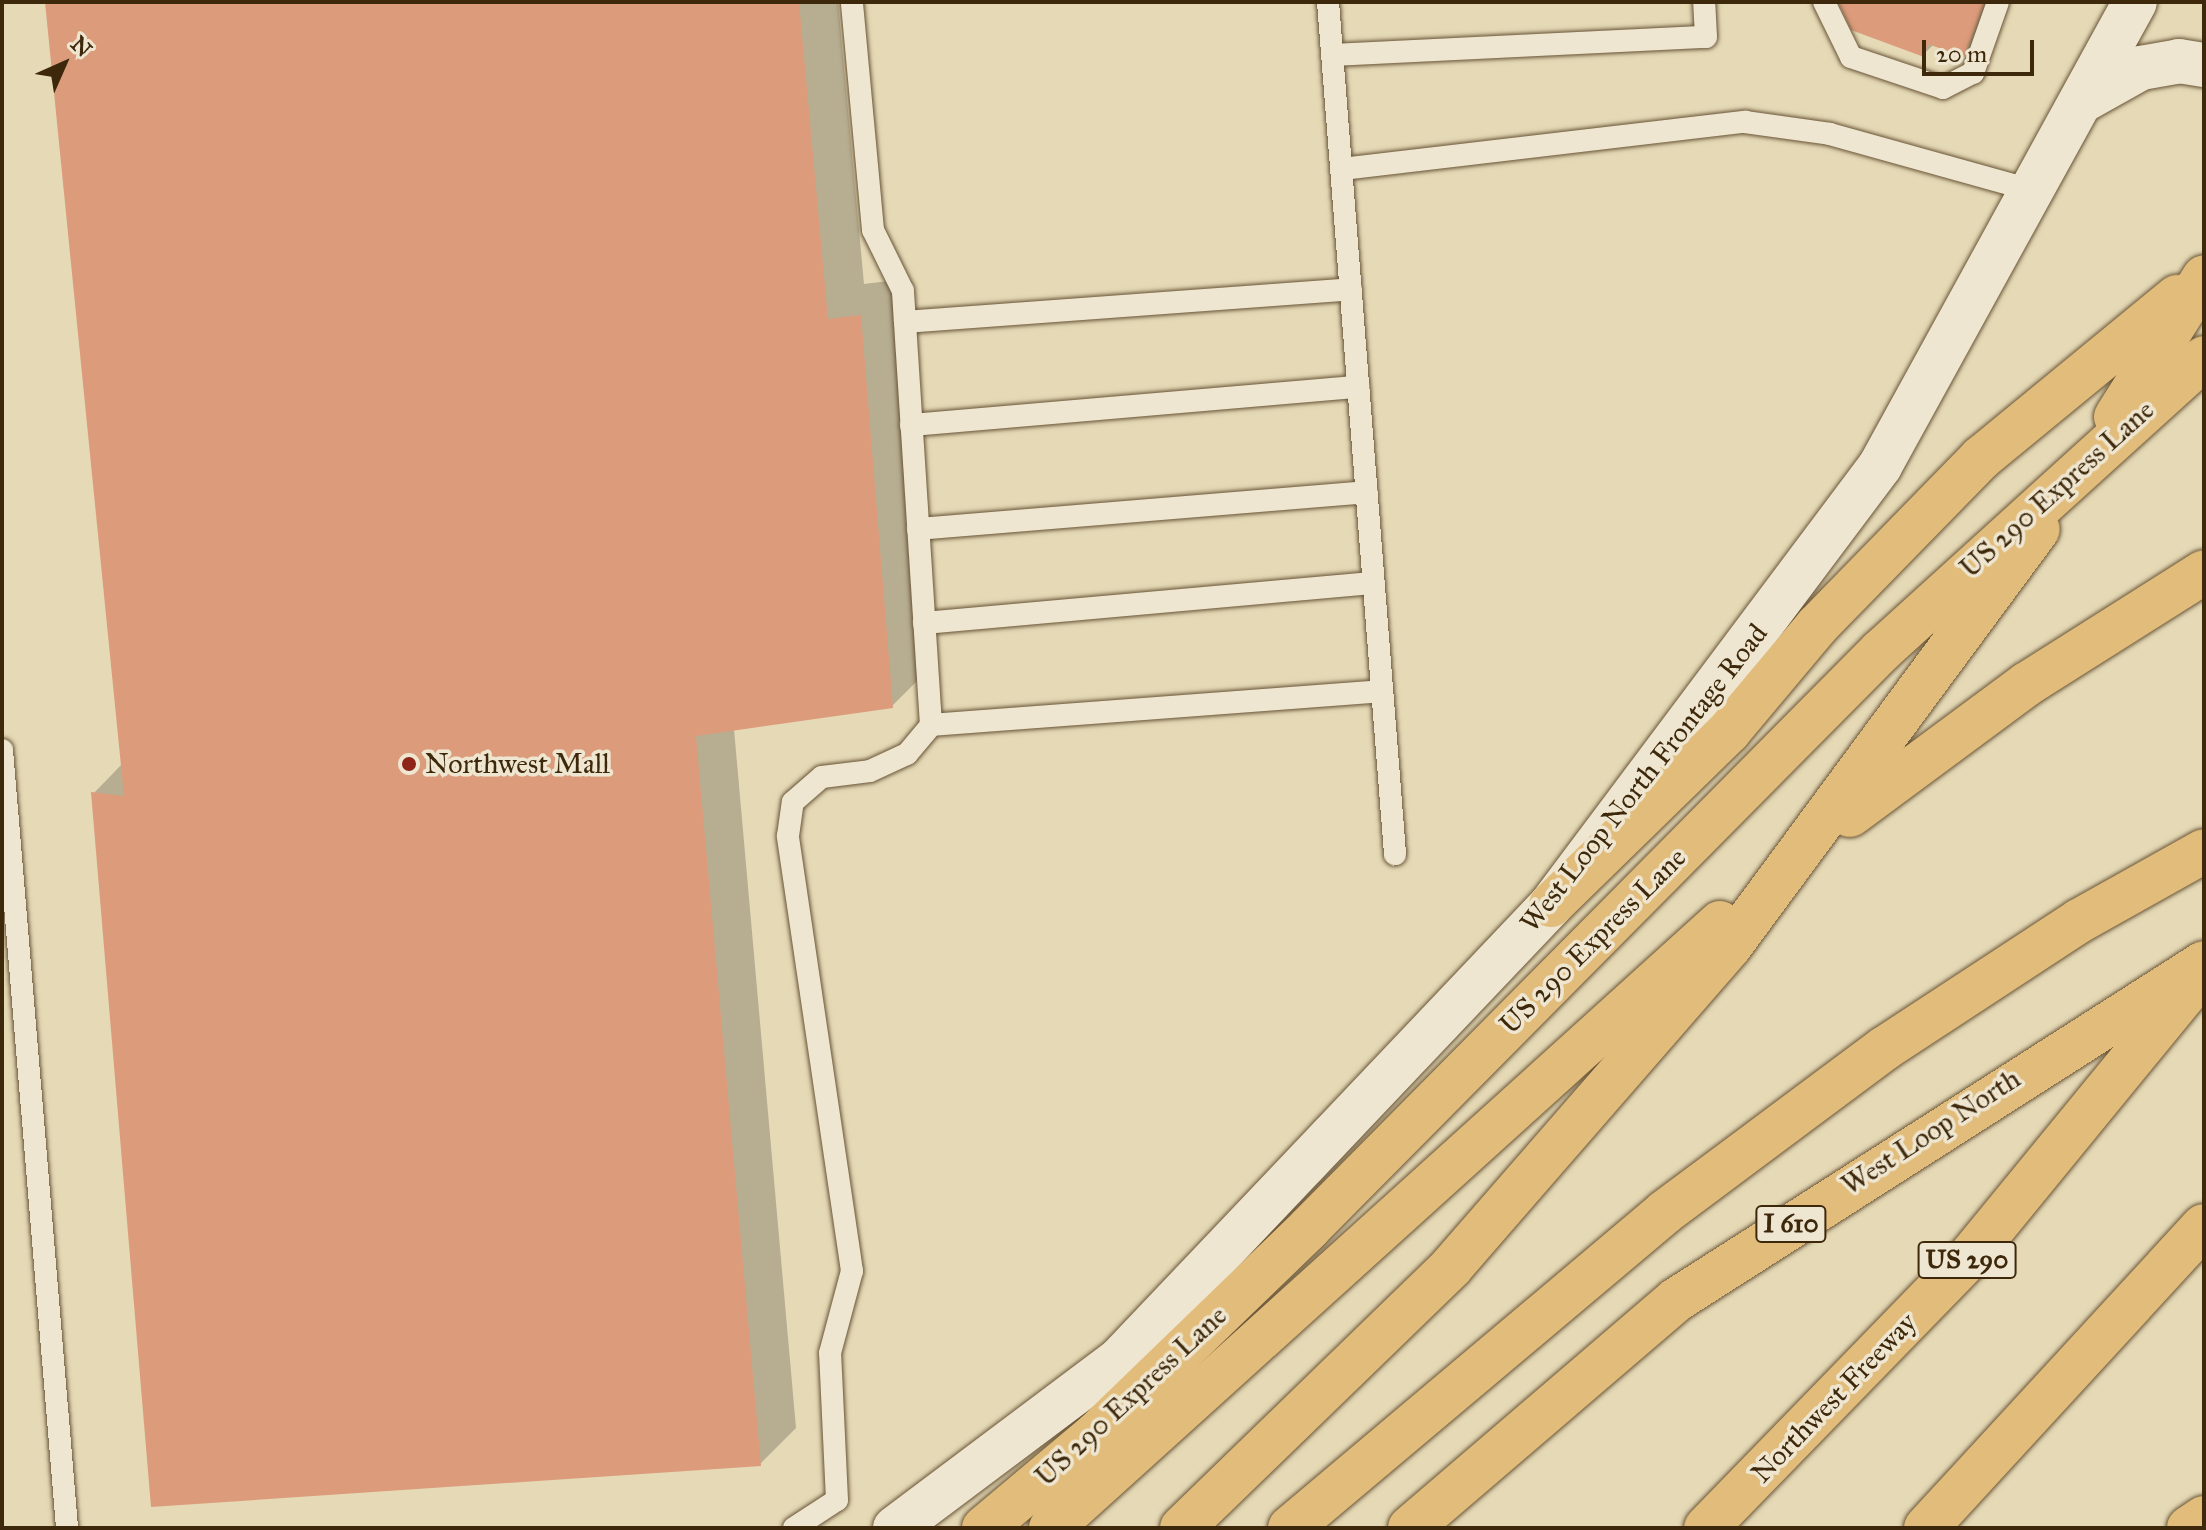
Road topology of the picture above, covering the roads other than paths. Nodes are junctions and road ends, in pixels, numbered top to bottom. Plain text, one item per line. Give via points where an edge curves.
1 (852, 2) edge
2 (1328, 2) edge
3 (1704, 2) edge
4 (1824, 2) edge
5 (1998, 2) edge
6 (2135, 2) edge
7 (1333, 55) junction
8 (2204, 65) edge
9 (2082, 101) junction
10 (1342, 169) junction
11 (2034, 191) junction
12 (2204, 276) edge
13 (1351, 289) junction
14 (905, 322) junction
15 (2204, 358) edge
16 (1358, 387) junction
17 (911, 425) junction
18 (1366, 492) junction
19 (918, 529) junction
20 (2204, 572) edge
21 (1372, 583) junction
22 (924, 623) junction
23 (1380, 691) junction
24 (931, 725) junction
25 (2, 750) edge
26 (3, 774) edge
27 (2204, 851) edge
28 (1395, 854) dead end
29 (1551, 905) junction
30 (2204, 963) edge
31 (2204, 971) edge
32 (2204, 1226) edge
33 (2204, 1518) edge
34 (67, 1528) edge
35 (794, 1528) edge
36 (895, 1528) edge
37 (984, 1528) edge
38 (1051, 1528) edge
39 (1182, 1528) edge
40 (1290, 1528) edge
41 (1410, 1528) edge
42 (1706, 1528) edge
43 (1926, 1528) edge
44 (2189, 1528) edge

1 - 14 lane via 873,230 903,291
2 - 7 lane
3 - 7 lane via 1706,37
4 - 5 lane via 1851,57 1943,88 1973,73
6 - 9 main road, West Loop North Frontage Road
7 - 10 lane
8 - 9 main road via 2179,61 2141,68
9 - 11 main road, West Loop North Frontage Road
10 - 11 lane via 1745,122 1830,134
10 - 13 lane
11 - 29 main road, West Loop North Frontage Road via 1880,466
12 - 29 highway via 1981,458 1817,626 1729,731
12 - 39 highway via 2104,435 1904,719 1730,946 1451,1267
13 - 14 lane
13 - 16 lane
14 - 17 lane
15 - 37 highway, US 290 Express Lane via 1892,641 1309,1228 1096,1434
16 - 17 lane
16 - 18 lane
17 - 19 lane
18 - 19 lane
18 - 21 lane
19 - 22 lane
20 - 38 highway via 2027,684 1807,848
21 - 22 lane
21 - 23 lane
22 - 24 lane
23 - 24 lane
23 - 28 lane
24 - 35 lane via 907,754 870,771 822,777 793,802 788,836 852,1271 830,1353 837,1500
25 - 26 lane
26 - 34 lane
27 - 40 highway via 2079,921 1885,1048 1665,1212
29 - 36 main road, West Loop North Frontage Road via 1120,1359
30 - 41 highway, West Loop North / I 610 via 1676,1300
31 - 42 highway, Northwest Freeway / US 290 via 1968,1259
32 - 43 highway
33 - 44 highway

